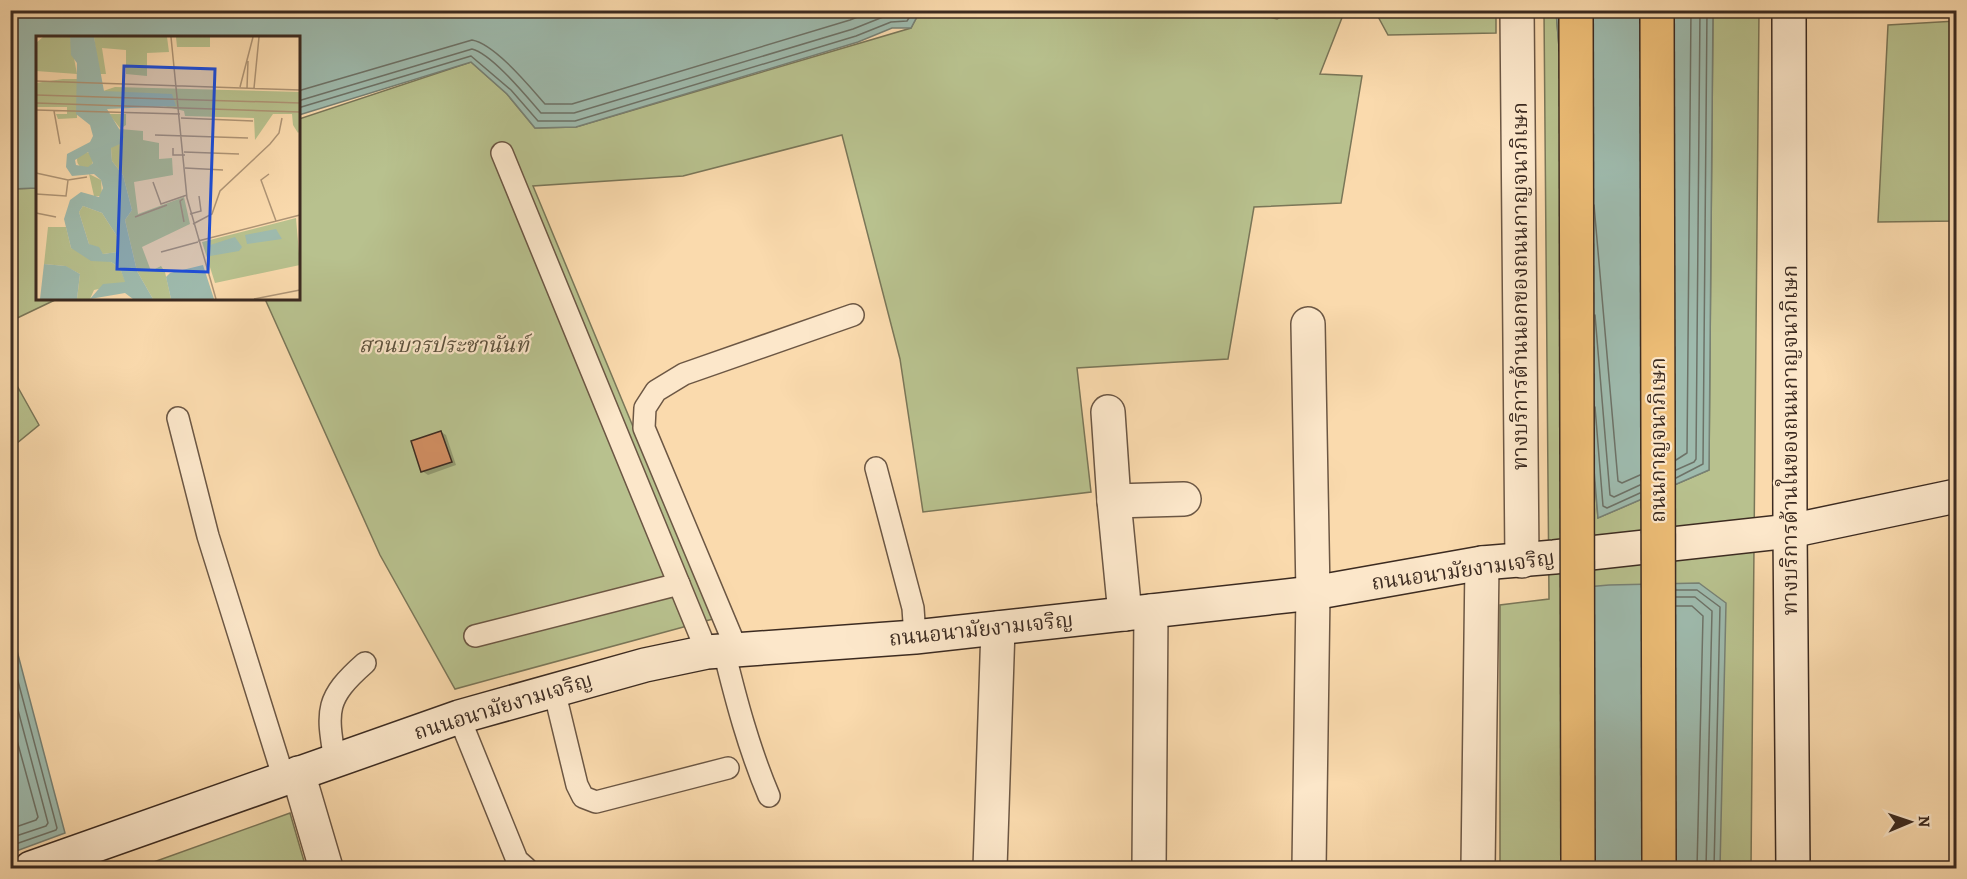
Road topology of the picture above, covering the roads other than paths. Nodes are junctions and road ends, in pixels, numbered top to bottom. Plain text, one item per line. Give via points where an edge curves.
1 (1517, 10) edge
2 (1576, 10) edge
3 (1657, 10) edge
4 (1789, 10) edge
5 (502, 153) dead end
6 (853, 315) dead end
7 (1308, 324) dead end
8 (1108, 412) dead end
9 (178, 418) dead end
10 (876, 468) dead end
11 (1956, 496) edge
12 (1184, 499) dead end
13 (1114, 501) junction
14 (1790, 531) junction
15 (1522, 561) junction
16 (1482, 563) junction
17 (679, 584) junction
18 (1313, 593) junction
19 (1138, 613) junction
20 (998, 628) junction
21 (475, 636) dead end
22 (915, 637) junction
23 (723, 651) junction
24 (365, 663) dead end
25 (554, 690) junction
26 (459, 717) junction
27 (335, 761) junction
28 (728, 768) dead end
29 (291, 776) junction
30 (769, 796) dead end
31 (31, 868) edge
32 (326, 868) edge
33 (526, 868) edge
34 (990, 868) edge
35 (1149, 868) edge
36 (1309, 868) edge
37 (1478, 868) edge
38 (1578, 868) edge
39 (1659, 868) edge
40 (1793, 868) edge

1 - 15 street, ทางบริการด้านนอกของถนนกาญจนาภิเษก
2 - 38 highway, bridge
3 - 39 highway, ถนนกาญจนาภิเษก, bridge
4 - 14 street, ทางบริการด้านในของถนนกาญจนาภิเษก
5 - 17 lane
6 - 23 lane via 684,374 657,391 645,408 644,428
7 - 18 street
8 - 13 street
9 - 29 lane via 208,536
10 - 22 lane via 913,608
11 - 14 street, ถนนอนามัยงามเจริญ
12 - 13 street
13 - 19 street
14 - 15 street, ถนนอนามัยงามเจริญ
14 - 40 street, ทางบริการด้านในของถนนกาญจนาภิเษก
15 - 16 street, ถนนอนามัยงามเจริญ
16 - 18 street, ถนนอนามัยงามเจริญ
16 - 37 street
17 - 21 lane
17 - 23 lane
18 - 19 street, ถนนอนามัยงามเจริญ
18 - 36 street
19 - 20 street, ถนนอนามัยงามเจริญ
19 - 35 street
20 - 22 street, ถนนอนามัยงามเจริญ
20 - 34 street
22 - 23 street, ถนนอนามัยงามเจริญ
23 - 25 street, ถนนอนามัยงามเจริญ via 645,665
23 - 30 lane via 739,712
24 - 27 lane via 344,682 334,698 329,722
25 - 26 street, ถนนอนามัยงามเจริญ
25 - 28 lane via 583,797 596,802
26 - 27 street, ถนนอนามัยงามเจริญ
26 - 33 lane via 517,860
27 - 29 street, ถนนอนามัยงามเจริญ
29 - 31 street, ถนนอนามัยงามเจริญ
29 - 32 street

